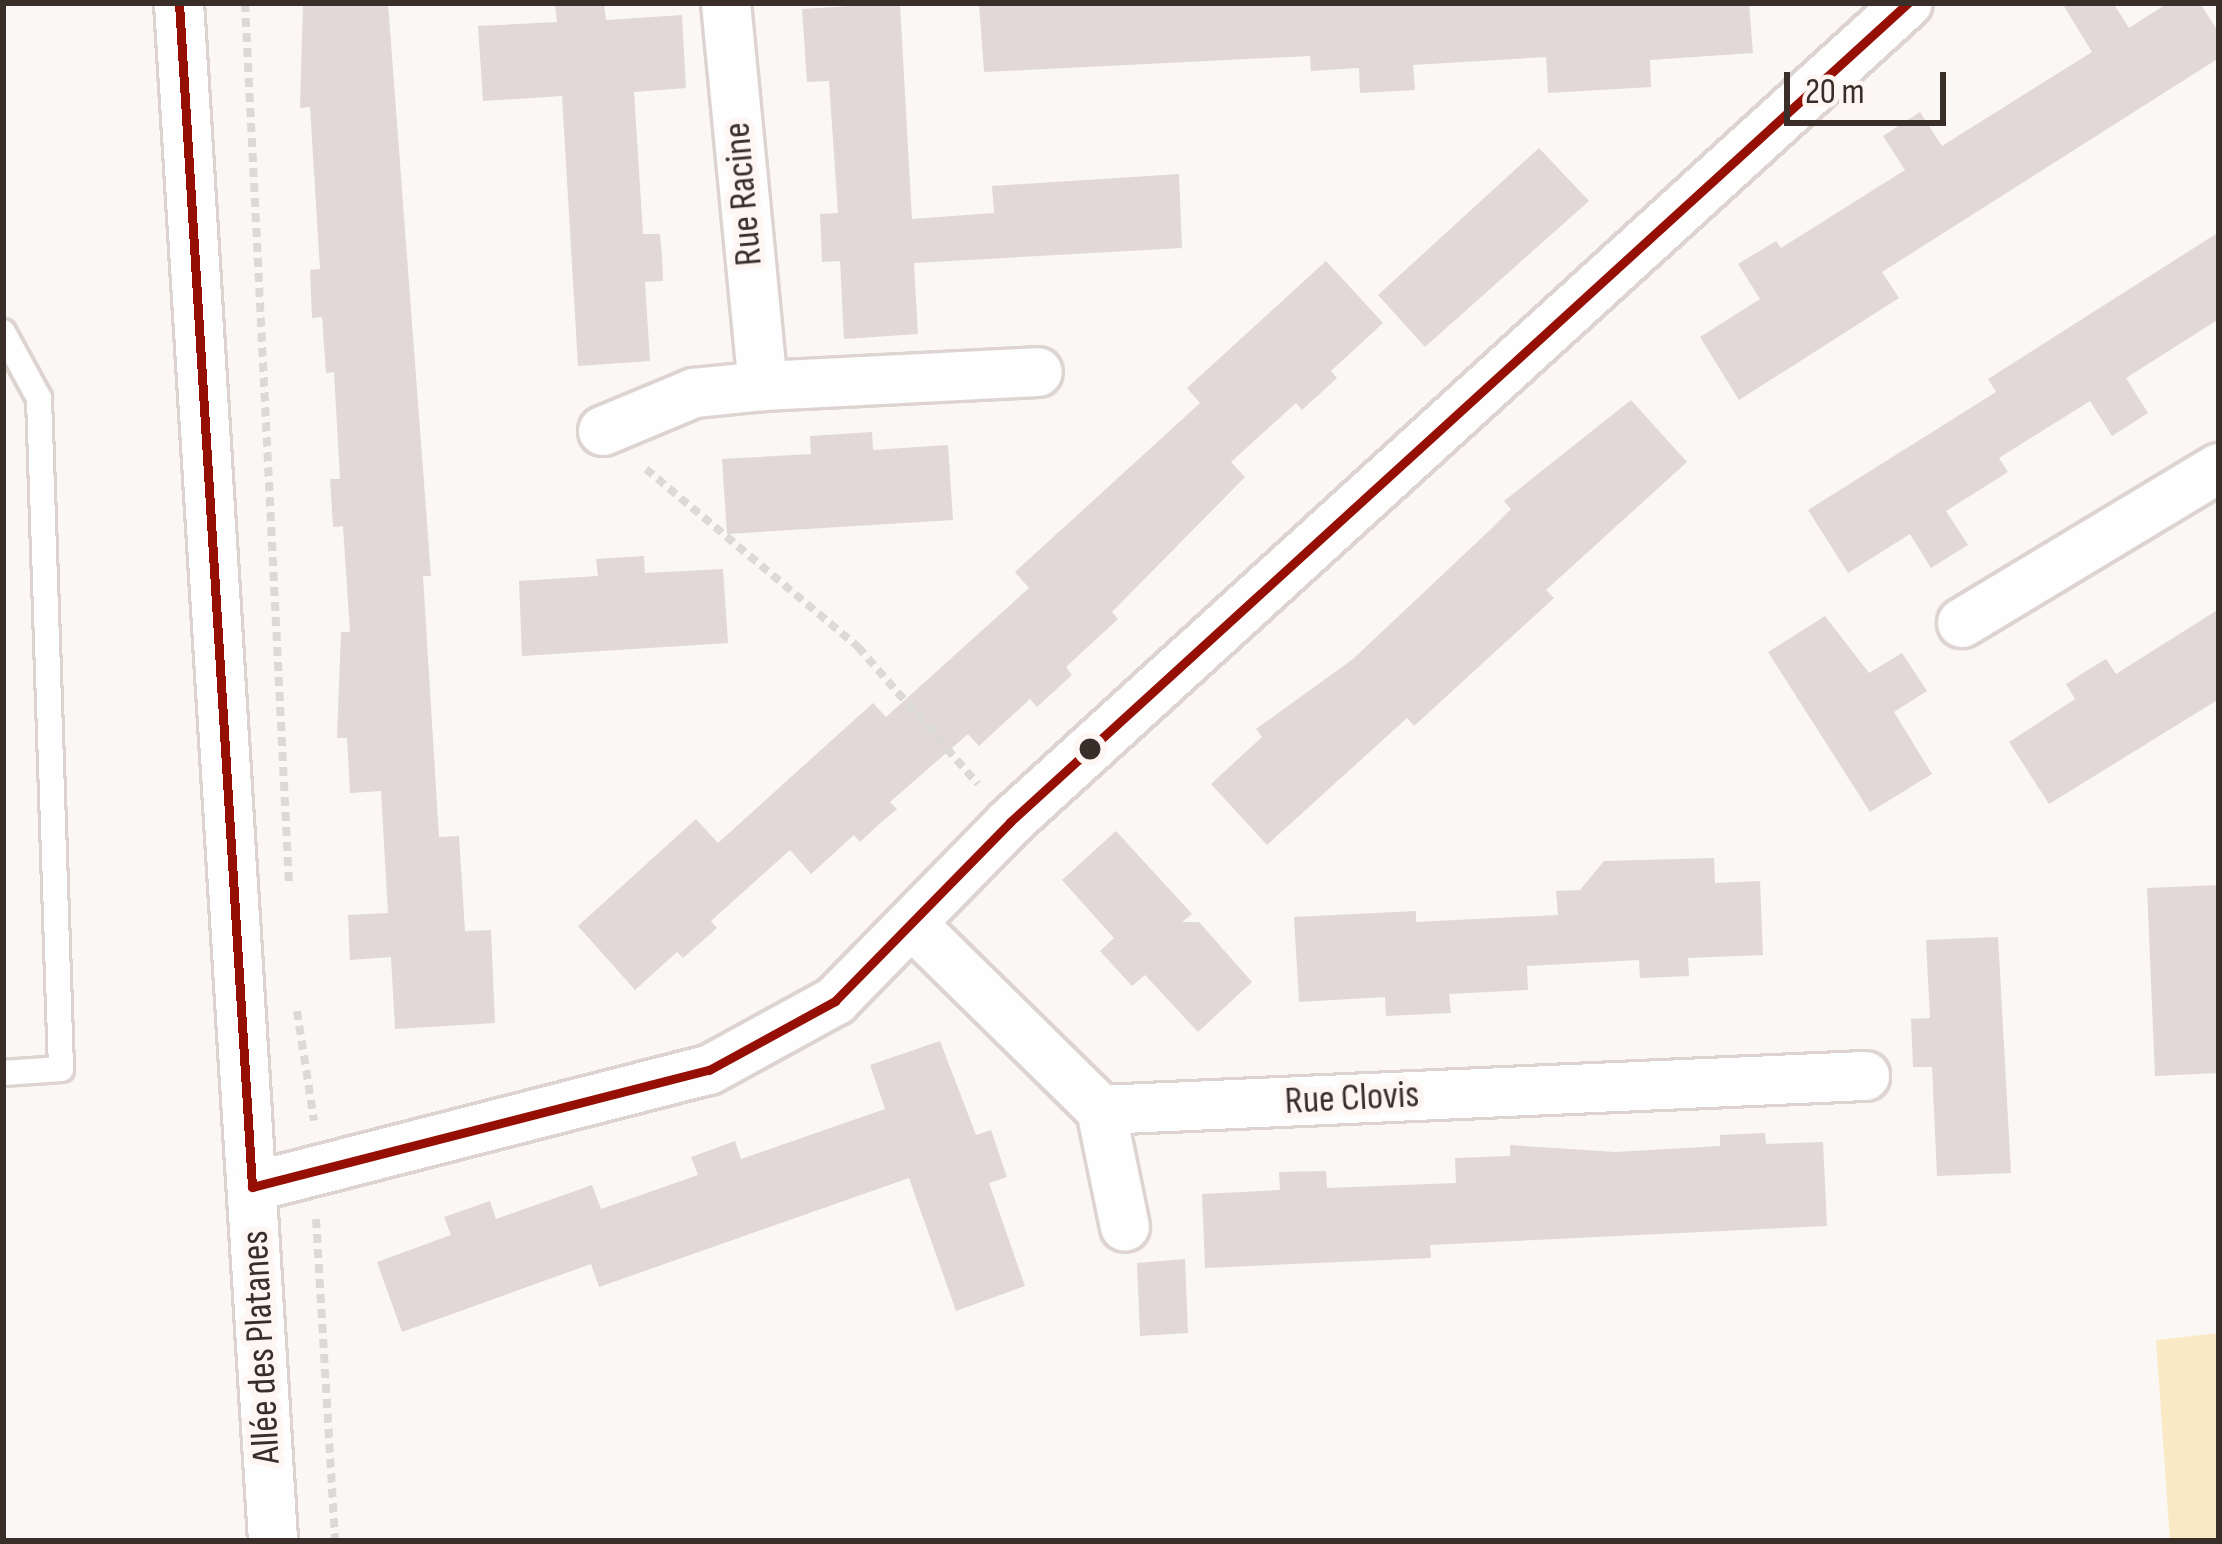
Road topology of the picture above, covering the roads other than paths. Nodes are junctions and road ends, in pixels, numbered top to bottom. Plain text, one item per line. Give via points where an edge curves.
1 (179, 3) edge
2 (726, 3) edge
3 (1908, 3) edge
4 (3, 332) edge
5 (1037, 372) dead end
6 (763, 386) junction
7 (603, 431) road end
8 (2219, 468) edge
9 (1962, 623) dead end
10 (915, 926) junction
11 (3, 1073) edge
12 (1865, 1076) dead end
13 (1101, 1110) junction
14 (252, 1187) junction
15 (1124, 1227) dead end
16 (273, 1541) edge

1 - 14 street, Allée des Platanes
2 - 6 street, Rue Racine
3 - 10 street via 1010,822
4 - 11 lane via 39,398 61,1069
5 - 6 street
6 - 7 street via 694,394
8 - 9 street
10 - 13 street
10 - 14 street via 835,1001 709,1070
12 - 13 street, Rue Clovis
13 - 15 street
14 - 16 street, Allée des Platanes

